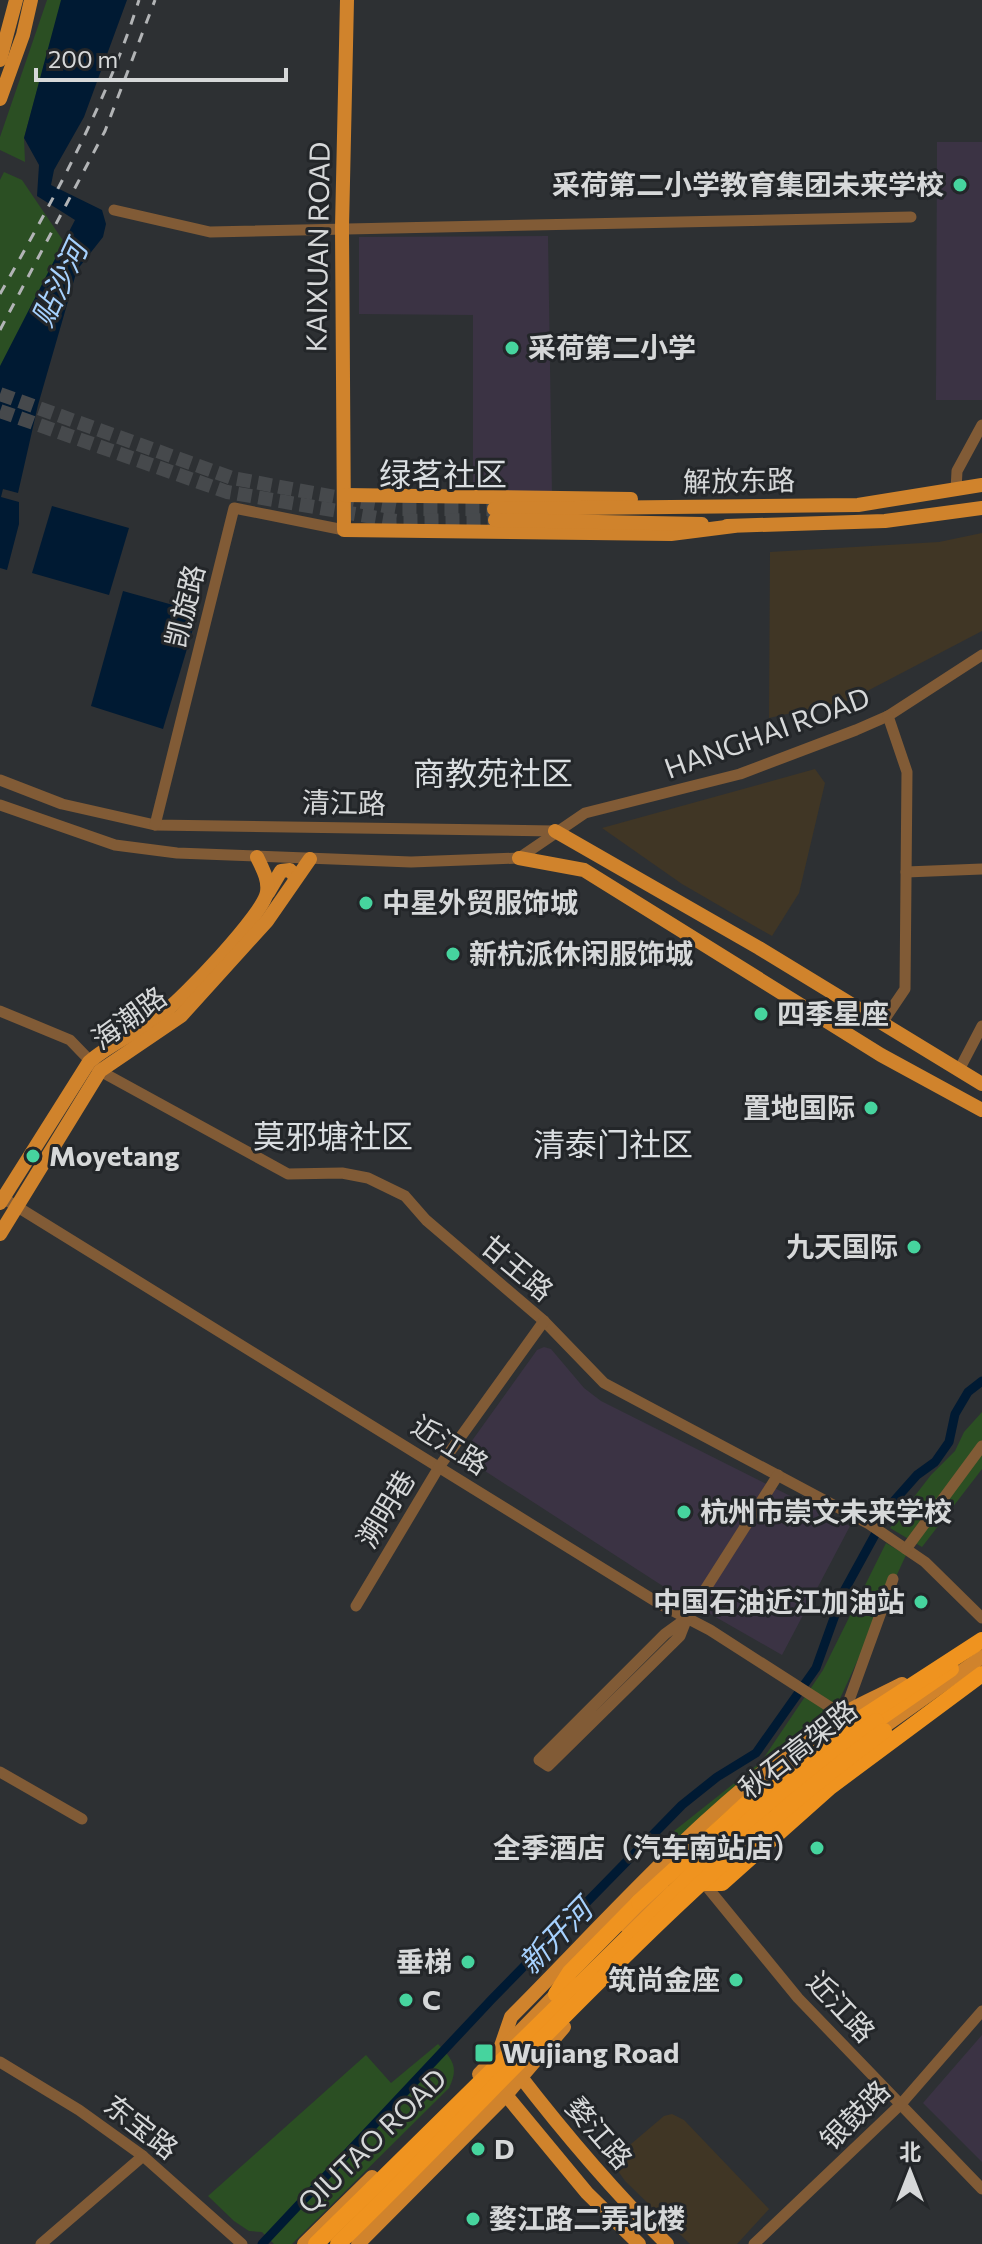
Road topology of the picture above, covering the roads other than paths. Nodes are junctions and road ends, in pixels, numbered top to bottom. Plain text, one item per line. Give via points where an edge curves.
1 (16, 0) edge
2 (31, 0) edge
3 (347, 0) edge
4 (0, 60) edge
5 (0, 99) edge
6 (114, 210) dead end
7 (911, 217) dead end
8 (342, 227) junction
9 (982, 425) edge
10 (982, 485) edge
11 (956, 490) junction
12 (345, 495) junction
13 (735, 508) junction
14 (982, 508) edge
15 (734, 526) junction
16 (344, 530) junction
17 (982, 655) edge
18 (888, 716) junction
19 (0, 780) edge
20 (0, 805) edge
21 (155, 825) junction
22 (555, 831) junction
23 (257, 857) junction
24 (519, 858) junction
25 (310, 859) junction
26 (982, 869) edge
27 (906, 872) junction
28 (295, 877) junction
29 (267, 894) junction
30 (0, 1011) edge
31 (882, 1023) junction
32 (982, 1026) edge
33 (94, 1066) junction
34 (959, 1070) junction
35 (982, 1084) edge
36 (982, 1110) edge
37 (2, 1201) edge
38 (17, 1207) junction
39 (0, 1234) edge
40 (544, 1321) junction
41 (982, 1446) edge
42 (439, 1467) junction
43 (778, 1475) junction
44 (906, 1549) junction
45 (893, 1579) dead end
46 (356, 1606) dead end
47 (687, 1618) junction
48 (982, 1618) edge
49 (982, 1638) edge
50 (982, 1647) edge
51 (982, 1657) edge
52 (982, 1663) edge
53 (937, 1667) junction
54 (982, 1674) edge
55 (844, 1714) junction
56 (854, 1727) junction
57 (865, 1741) junction
58 (0, 1772) edge
59 (82, 1819) dead end
60 (677, 1848) junction
61 (690, 1864) junction
62 (705, 1883) junction
63 (556, 1994) junction
64 (982, 2011) edge
65 (499, 2050) junction
66 (0, 2062) edge
67 (484, 2068) junction
68 (520, 2076) junction
69 (506, 2095) junction
70 (901, 2104) junction
71 (143, 2156) junction
72 (982, 2189) edge
73 (41, 2244) edge
74 (242, 2244) edge
75 (304, 2244) edge
76 (316, 2244) edge
77 (338, 2244) edge
78 (358, 2244) edge
79 (639, 2244) edge
80 (667, 2244) edge
81 (754, 2244) edge

1 - 4 main road
2 - 5 main road
3 - 8 main road, KAIXUAN ROAD
6 - 8 street via 210,232
7 - 8 street
8 - 12 main road, KAIXUAN ROAD
9 - 11 street via 957,471
10 - 11 main road, 解放东路
11 - 13 main road, 解放东路 via 858,505
12 - 13 main road via 692,499
12 - 16 main road, KAIXUAN ROAD
13 - 15 main road, 解放东路 via 495,514
14 - 15 main road via 885,521
15 - 16 main road via 657,534
16 - 21 street, 凯旋路 via 234,508
17 - 18 street, HANGHAI ROAD
18 - 22 street, HANGHAI ROAD via 740,774 585,813
18 - 27 street via 907,772
19 - 21 street, 清江路 via 62,804
20 - 23 street, 清江路 via 115,845
21 - 22 street, 清江路
22 - 24 street, HANGHAI ROAD
22 - 31 main road, 清江路
23 - 25 street, 清江路
23 - 29 main road
24 - 25 street, 清江路
24 - 36 main road, 清江路 via 584,870 881,1055
25 - 28 main road, 海潮路
26 - 27 street
27 - 31 street via 905,989
28 - 29 main road, 海潮路 via 290,870 281,871
28 - 33 main road, 海潮路 via 267,921 181,1016
29 - 33 main road, 海潮路 via 251,921 162,1015 108,1046
30 - 33 street, 甘王路 via 70,1040
31 - 34 main road, 清江路
32 - 34 street
33 - 37 main road, 海潮路
33 - 38 main road, 海潮路
33 - 40 street, 甘王路 via 288,1174 342,1173 396,1191
34 - 35 main road, 清江路
37 - 38 street, 近江路
38 - 39 main road, 海潮路
38 - 42 street, 近江路
40 - 42 street, 溯明巷
40 - 43 street, 甘王路 via 604,1383
41 - 44 street
42 - 46 street, 溯明巷
42 - 47 street, 近江路
43 - 44 street, 甘王路
43 - 47 street
44 - 48 street, 甘王路
45 - 55 street
47 - 47 street via 665,1634 539,1760 548,1766 680,1636
47 - 55 street, 近江路
49 - 53 main road, QIUTAO ROAD
49 - 63 highway, bridge via 817,1747 755,1796 639,1902 570,1972
50 - 76 highway, 秋石高架路, bridge via 765,1806
51 - 57 main road
52 - 77 highway, 秋石高架路, bridge via 814,1783 706,1877
53 - 55 main road
53 - 56 main road, QIUTAO ROAD
54 - 62 highway via 813,1801 722,1883
55 - 56 street, 近江路
55 - 60 main road via 776,1762
56 - 57 street, 近江路
56 - 61 main road, QIUTAO ROAD via 781,1782
57 - 62 main road via 749,1836
58 - 59 street
60 - 61 street, 近江路
60 - 65 main road via 511,2017
61 - 62 street, 近江路
61 - 63 main road, QIUTAO ROAD
62 - 68 main road
62 - 70 street, 近江路 via 798,1998
63 - 65 main road, QIUTAO ROAD
64 - 70 street, 银鼓路
65 - 67 main road, QIUTAO ROAD
65 - 68 main road, 婺江路
66 - 71 street, 东宝路
67 - 69 main road, 婺江路
67 - 75 main road, QIUTAO ROAD
68 - 69 main road
68 - 80 main road, 婺江路 via 547,2115
69 - 78 main road
69 - 79 main road, 婺江路 via 587,2193
70 - 72 street, 近江路
70 - 81 street, 银鼓路
71 - 73 street
71 - 74 street, 东宝路

